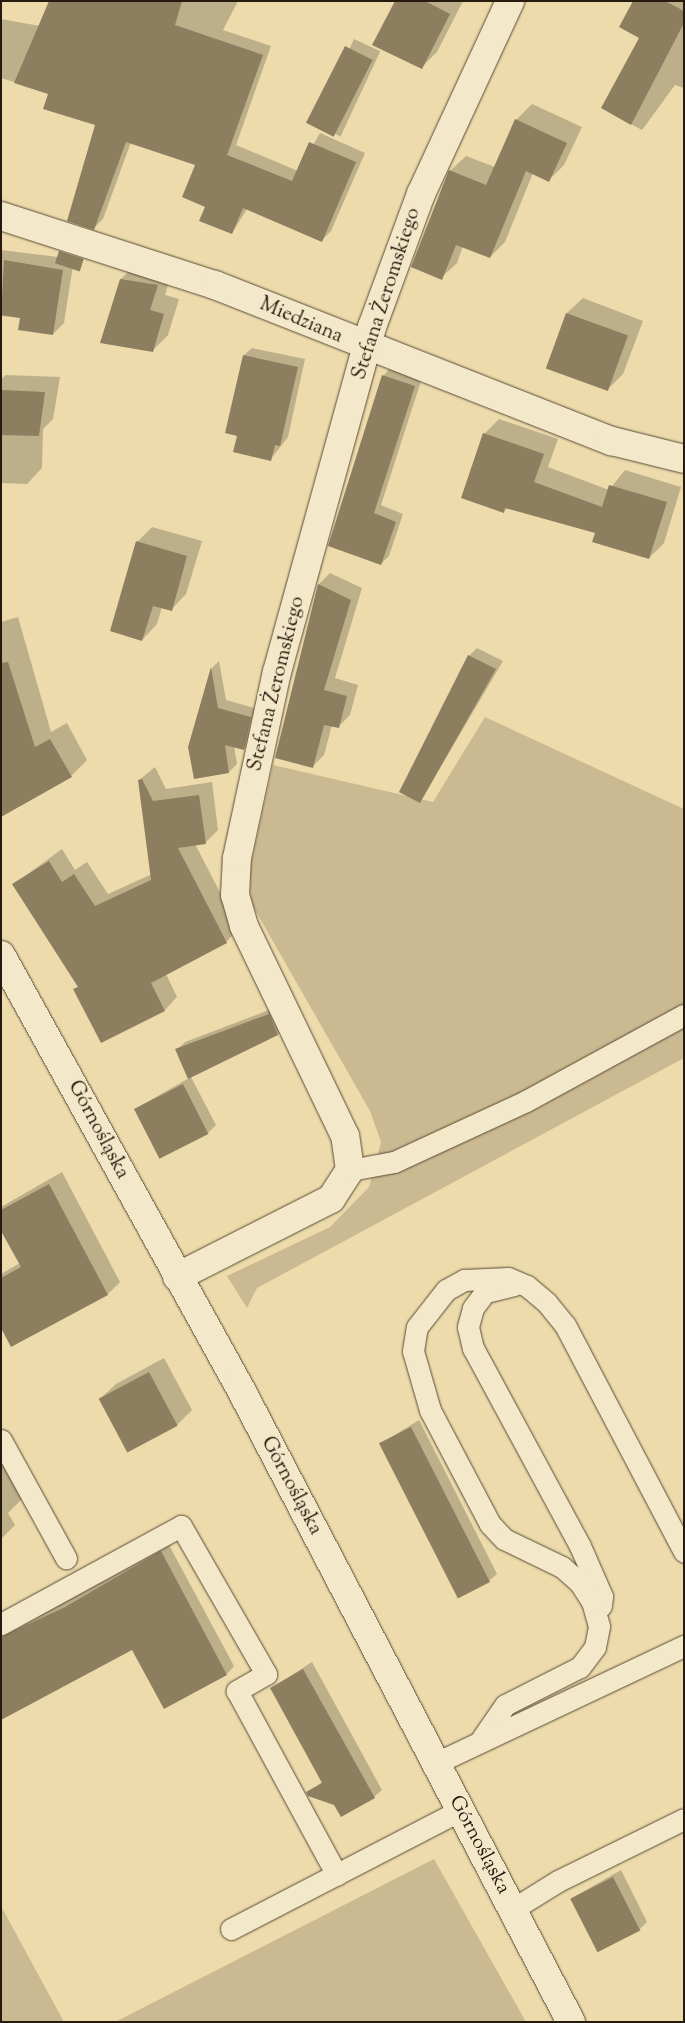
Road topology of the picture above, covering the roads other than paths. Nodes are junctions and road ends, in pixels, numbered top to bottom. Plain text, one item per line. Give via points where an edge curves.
1 (510, 1) edge
2 (1, 216) edge
3 (368, 349) junction
4 (684, 460) edge
5 (2, 958) edge
6 (684, 1015) edge
7 (350, 1170) junction
8 (177, 1277) junction
9 (527, 1286) junction
10 (1, 1440) edge
11 (684, 1552) edge
12 (66, 1558) dead end
13 (1, 1624) edge
14 (599, 1626) junction
15 (684, 1646) edge
16 (481, 1740) junction
17 (436, 1763) junction
18 (461, 1810) junction
19 (684, 1819) edge
20 (337, 1875) junction
21 (513, 1910) junction
22 (231, 1929) dead end
23 (571, 2022) edge

1 - 3 street, Stefana Żeromskiego via 420,194
2 - 3 street, Miedziana via 215,285
3 - 4 street, Miedziana via 612,441
3 - 7 street, Stefana Żeromskiego via 277,672 237,858 234,895 244,926 346,1136
5 - 8 street, Górnośląska
6 - 7 lane via 526,1101 402,1158
7 - 8 street via 331,1199
8 - 17 street, Górnośląska
9 - 11 lane via 565,1325
9 - 14 lane via 504,1284 485,1292 473,1308 468,1327 473,1348 594,1574 602,1596
9 - 14 lane via 485,1276 464,1280 446,1290 429,1307 417,1328 413,1351 419,1383 490,1524 512,1545 562,1567 580,1583 592,1602
10 - 12 lane
13 - 20 lane via 181,1526 266,1674 237,1690
14 - 16 lane via 595,1647 580,1667 505,1705
15 - 16 lane
16 - 17 lane
17 - 18 street, Górnośląska
18 - 20 lane
18 - 21 street, Górnośląska
19 - 21 lane via 558,1881
20 - 22 lane
21 - 23 street, Górnośląska

